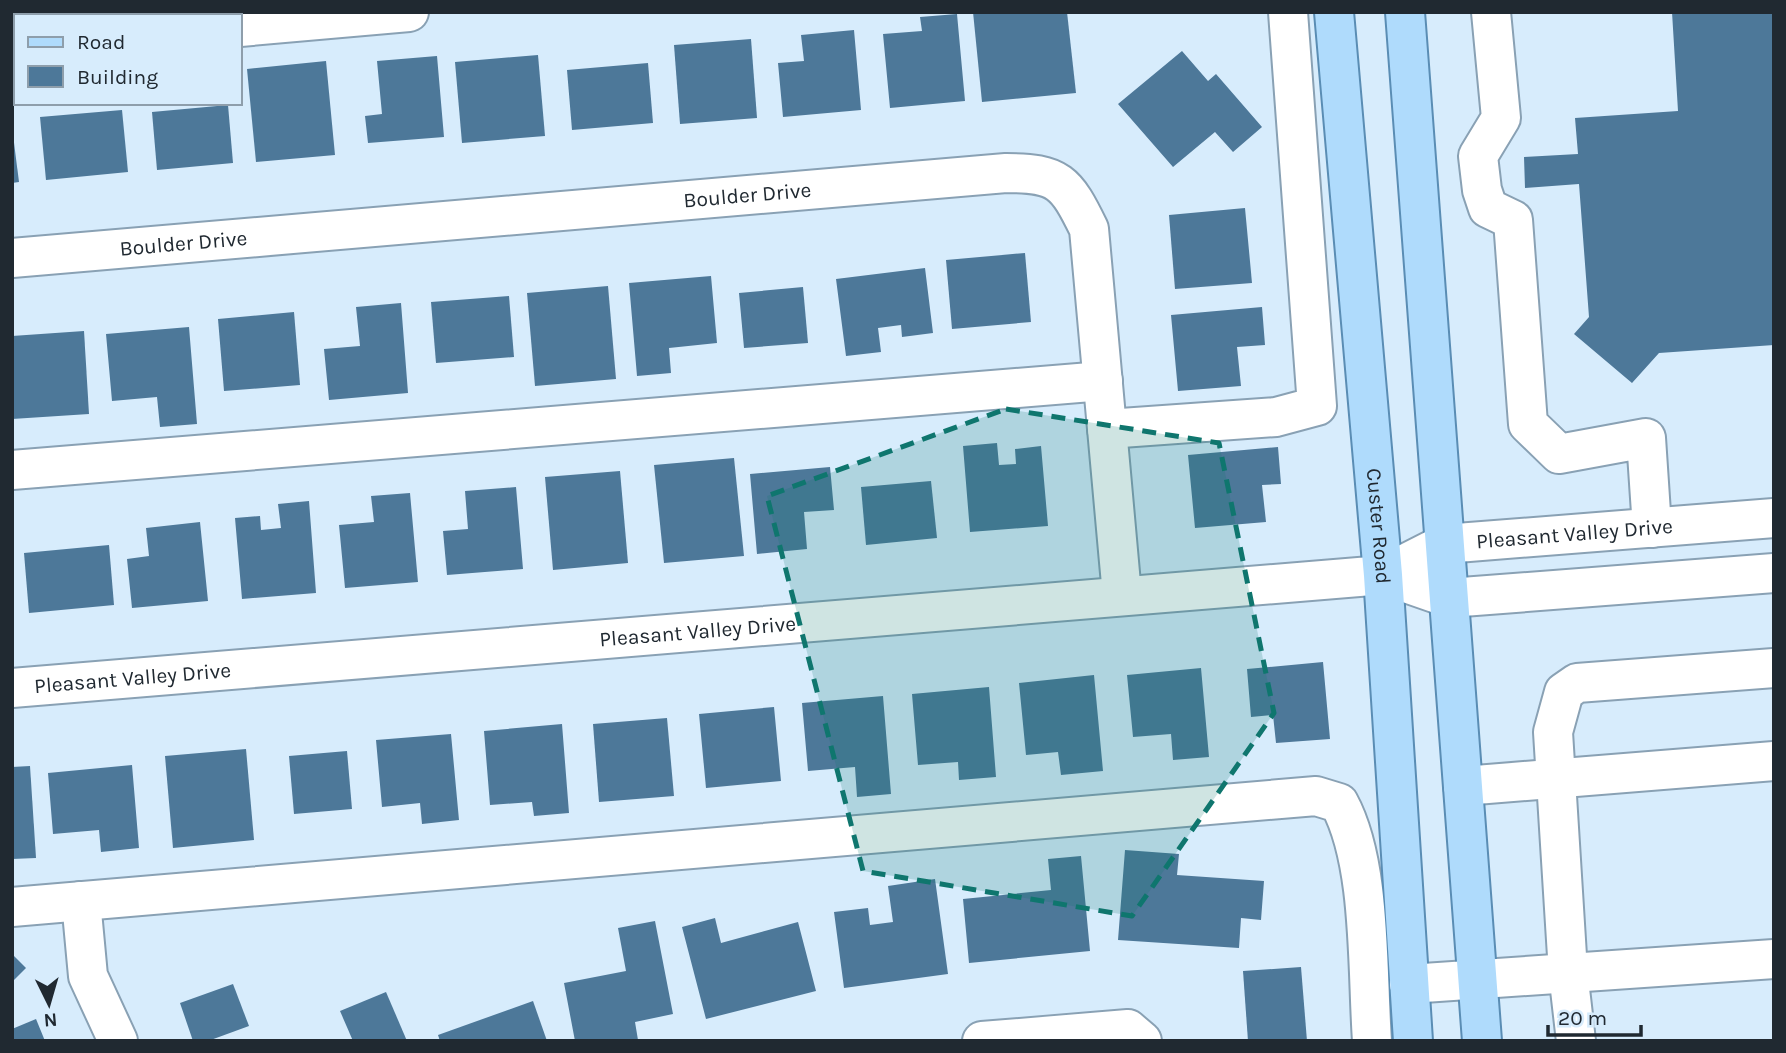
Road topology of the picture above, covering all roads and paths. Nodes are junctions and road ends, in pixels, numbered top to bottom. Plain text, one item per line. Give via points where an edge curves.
1 (409, 12) edge
2 (1289, 12) edge
3 (1334, 12) edge
4 (1405, 12) edge
5 (1491, 12) edge
6 (242, 27) edge
7 (12, 258) edge
8 (1103, 381) junction
9 (1107, 429) junction
10 (12, 470) edge
11 (1774, 518) edge
12 (1652, 528) junction
13 (1444, 544) junction
14 (1774, 573) edge
15 (1383, 575) junction
16 (1122, 595) junction
17 (1449, 598) junction
18 (1774, 668) edge
19 (12, 688) edge
20 (1774, 761) edge
21 (1556, 778) junction
22 (1462, 786) junction
23 (81, 901) junction
24 (12, 907) edge
25 (1774, 959) edge
26 (1568, 972) junction
27 (1477, 978) junction
28 (1409, 984) junction
29 (118, 1041) edge
30 (982, 1041) edge
31 (1142, 1041) edge
32 (1372, 1041) edge
33 (1413, 1041) edge
34 (1482, 1041) edge
35 (1576, 1041) edge

1 - 6 street
2 - 9 street via 1317,406 1276,417
3 - 15 main road, Custer Road
4 - 13 main road
5 - 12 street via 1502,118 1478,156 1478,169 1488,208 1513,220 1528,424 1559,454 1646,438
7 - 8 street, Boulder Drive via 1041,173 1071,192 1089,229
8 - 9 street, Boulder Drive
8 - 10 street
9 - 16 street, Boulder Drive
11 - 12 street, Pleasant Valley Drive
12 - 13 street, Pleasant Valley Drive
13 - 15 street, Pleasant Valley Drive
13 - 17 main road
14 - 17 street, Pleasant Valley Drive
15 - 16 street, Pleasant Valley Drive
15 - 17 street, Pleasant Valley Drive
15 - 28 main road, Custer Road
16 - 19 street, Pleasant Valley Drive
17 - 22 main road
18 - 21 street via 1577,683 1564,692 1553,732
20 - 21 street
21 - 22 street
21 - 26 street
22 - 27 main road
23 - 24 street
23 - 29 street via 89,976
23 - 32 street via 1316,796 1339,803 1360,859
25 - 26 street
26 - 27 street
26 - 35 street
27 - 28 street
27 - 34 main road
28 - 33 main road, Custer Road
30 - 31 street via 1128,1029

